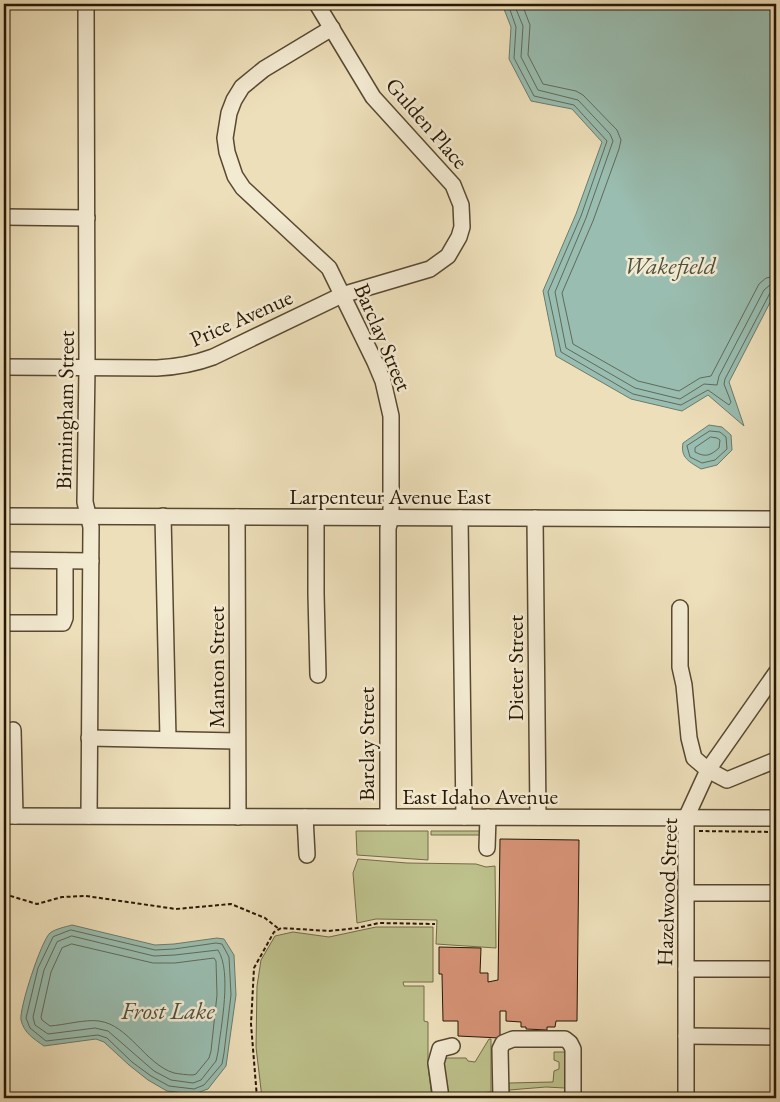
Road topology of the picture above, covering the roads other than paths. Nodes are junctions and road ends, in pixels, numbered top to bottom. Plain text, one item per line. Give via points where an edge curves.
1 (86, 4) edge
2 (317, 4) edge
3 (332, 28) junction
4 (4, 217) edge
5 (87, 218) junction
6 (342, 294) junction
7 (4, 367) edge
8 (87, 367) junction
9 (4, 516) edge
10 (89, 516) junction
11 (163, 516) junction
12 (237, 517) junction
13 (316, 518) junction
14 (392, 518) junction
15 (460, 518) junction
16 (535, 518) junction
17 (776, 519) edge
18 (4, 560) edge
19 (65, 561) junction
20 (91, 561) junction
21 (680, 608) dead end
22 (4, 623) edge
23 (776, 673) edge
24 (318, 675) dead end
25 (13, 730) dead end
26 (89, 738) junction
27 (168, 739) junction
28 (237, 741) junction
29 (776, 760) edge
30 (708, 770) junction
31 (9, 816) edge
32 (89, 816) junction
33 (238, 817) junction
34 (306, 817) junction
35 (388, 817) junction
36 (464, 817) junction
37 (488, 817) junction
38 (538, 817) junction
39 (686, 818) junction
40 (776, 818) edge
41 (487, 848) dead end
42 (307, 855) dead end
43 (776, 893) edge
44 (686, 894) junction
45 (686, 969) junction
46 (776, 969) edge
47 (686, 1036) junction
48 (776, 1037) edge
49 (452, 1046) dead end
50 (441, 1098) edge
51 (501, 1098) edge
52 (573, 1098) edge
53 (686, 1098) edge

1 - 5 street, Birmingham Street
2 - 3 street, Gulden Place
3 - 6 street, Barclay Street via 264,69 242,87 226,124 225,138 231,166 243,188 329,268
3 - 6 street, Gulden Place via 373,97 453,185 463,216 459,237 440,263 420,273
4 - 5 street
5 - 8 street, Birmingham Street
6 - 8 street, Price Avenue via 196,363 157,368
6 - 14 street, Barclay Street via 376,362 388,398 392,434
7 - 8 street, Price Avenue
8 - 10 street, Birmingham Street via 85,502
9 - 10 street, Larpenteur Avenue East
10 - 11 street, Larpenteur Avenue East
10 - 20 street, Birmingham Street
11 - 12 street, Larpenteur Avenue East
11 - 27 street
12 - 13 street, Larpenteur Avenue East
12 - 28 street, Manton Street
13 - 14 street, Larpenteur Avenue East
13 - 24 street
14 - 15 street, Larpenteur Avenue East
14 - 35 street, Barclay Street via 388,528
15 - 16 street, Larpenteur Avenue East
15 - 36 street
16 - 17 street, Larpenteur Avenue East
16 - 38 street, Dieter Street
18 - 19 street
19 - 20 street
19 - 22 street via 63,623
20 - 26 street, Birmingham Street
21 - 30 street via 680,667 688,738 694,758
23 - 30 street, Hazelwood Street
25 - 31 street
26 - 27 street
26 - 32 street, Birmingham Street
27 - 28 street
28 - 33 street, Manton Street
29 - 30 street via 727,780
30 - 39 street, Hazelwood Street
31 - 32 street, East Idaho Avenue
32 - 33 street, East Idaho Avenue
33 - 34 street, East Idaho Avenue
34 - 35 street, East Idaho Avenue
34 - 42 street
35 - 36 street, East Idaho Avenue
36 - 37 street, East Idaho Avenue
37 - 38 street, East Idaho Avenue
37 - 41 street
38 - 39 street, East Idaho Avenue
39 - 40 street, East Idaho Avenue
39 - 44 street, Hazelwood Street
43 - 44 street
44 - 45 street, Hazelwood Street
45 - 46 street
45 - 47 street, Hazelwood Street
47 - 48 street
47 - 53 street, Hazelwood Street
49 - 50 street via 440,1049 436,1064
51 - 52 street via 500,1049 503,1043 513,1039 565,1040 570,1043 573,1049

